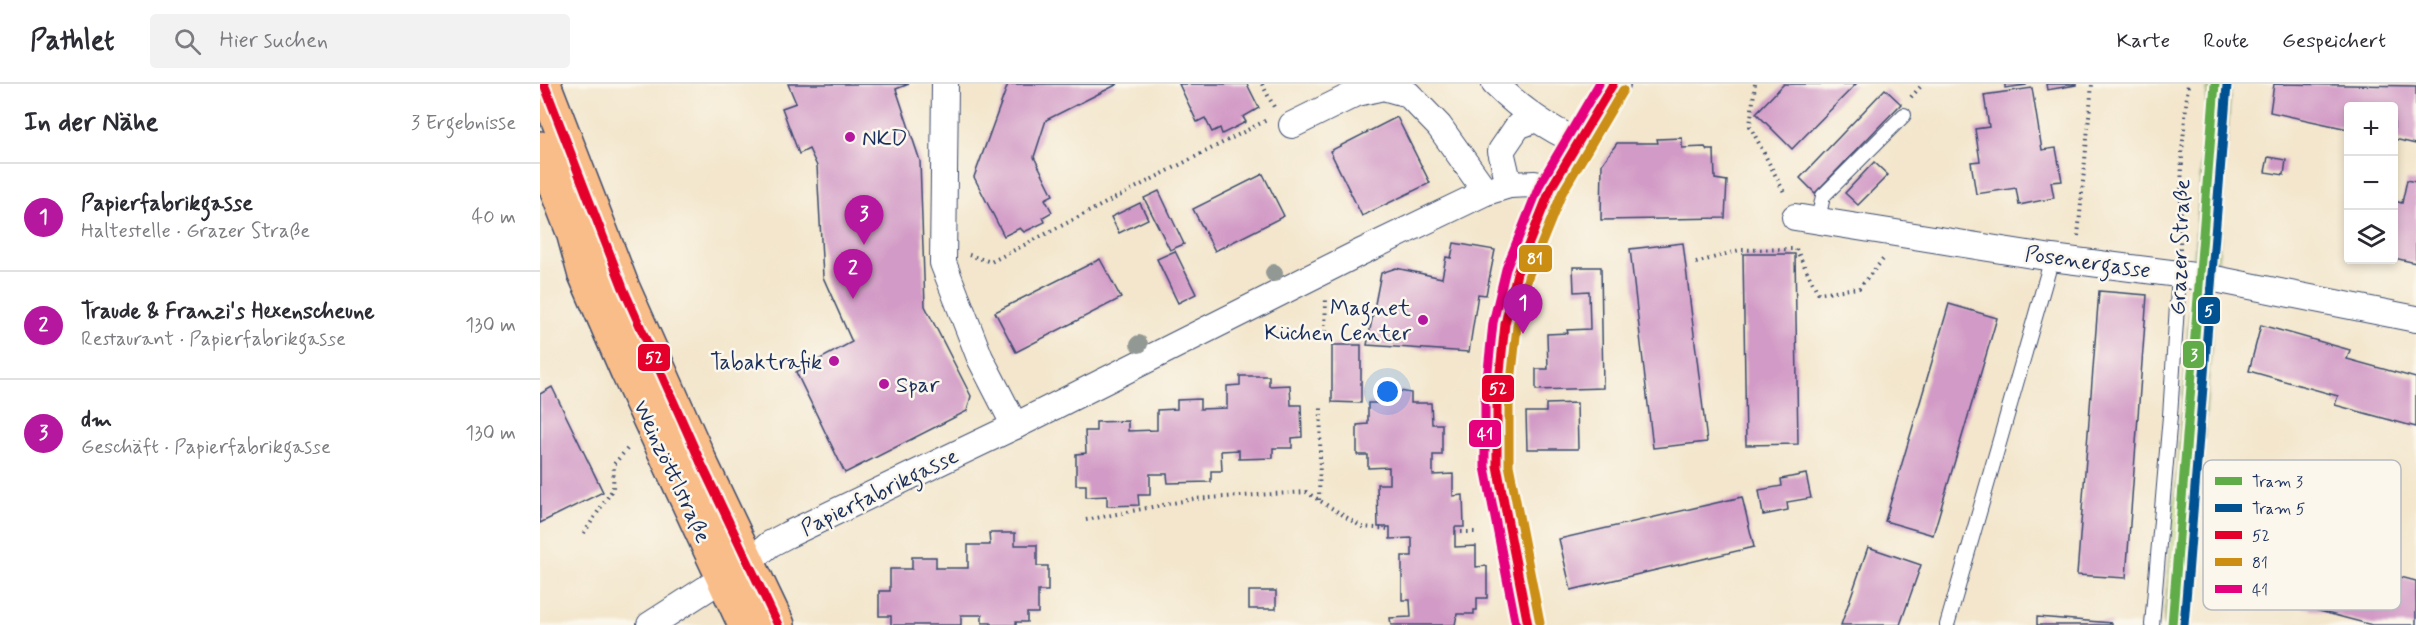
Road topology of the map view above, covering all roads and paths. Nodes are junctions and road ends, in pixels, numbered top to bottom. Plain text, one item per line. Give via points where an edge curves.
1 (544, 84) edge
2 (945, 84) edge
3 (1262, 84) edge
4 (1495, 84) edge
5 (1613, 84) edge
6 (1755, 84) edge
7 (2092, 84) edge
8 (2188, 84) edge
9 (1904, 115) dead end
10 (1536, 119) junction
11 (1292, 125) dead end
12 (1579, 142) junction
13 (540, 148) edge
14 (1497, 188) junction
15 (1551, 188) junction
16 (1806, 219) junction
17 (1893, 232) junction
18 (944, 247) junction
19 (2064, 259) junction
20 (1696, 263) dead end
21 (2179, 273) junction
22 (1326, 314) dead end
23 (2416, 319) edge
24 (1325, 332) dead end
25 (1322, 407) dead end
26 (1015, 426) junction
27 (632, 444) dead end
28 (1319, 500) junction
29 (1086, 520) dead end
30 (1390, 529) dead end
31 (1455, 532) dead end
32 (1477, 532) dead end
33 (584, 533) dead end
34 (735, 571) junction
35 (674, 618) edge
36 (650, 625) edge
37 (745, 625) edge
38 (778, 625) edge
39 (1528, 625) edge
40 (1947, 625) edge
41 (2152, 625) edge

1 - 34 main road, Weinzöttlstraße
2 - 18 street
3 - 18 path via 1277,114 991,262
4 - 10 street
5 - 12 street
6 - 16 path via 1750,126
7 - 19 path
8 - 21 path, Grazer Straße
9 - 16 lane via 1823,196
10 - 12 street
10 - 14 street via 1518,126 1501,151
11 - 14 street via 1357,93 1383,87 1408,94
12 - 15 street
13 - 34 main road, Weinzöttlstraße via 554,198 588,281
14 - 15 street, Papierfabrikgasse via 1535,184
14 - 26 street, Papierfabrikgasse
15 - 39 street via 1517,273 1505,324 1497,400 1497,466
16 - 17 street, Posenergasse
17 - 19 street, Posenergasse
17 - 20 path via 1892,249 1859,288 1818,293 1796,249 1739,250
18 - 26 street via 943,263 980,358
19 - 21 street, Posenergasse
19 - 40 lane
21 - 23 street, Posenergasse
21 - 41 lane, Grazer Straße
22 - 24 path
25 - 28 path
26 - 34 street, Papierfabrikgasse via 770,544
27 - 33 path via 614,464 613,489
28 - 29 path via 1306,492 1193,499
28 - 30 path via 1362,528
31 - 32 path
34 - 35 street, Papierfabrikgasse
34 - 37 main road, Weinzöttlstraße
34 - 38 main road, Weinzöttlstraße
35 - 36 street, Papierfabrikgasse

